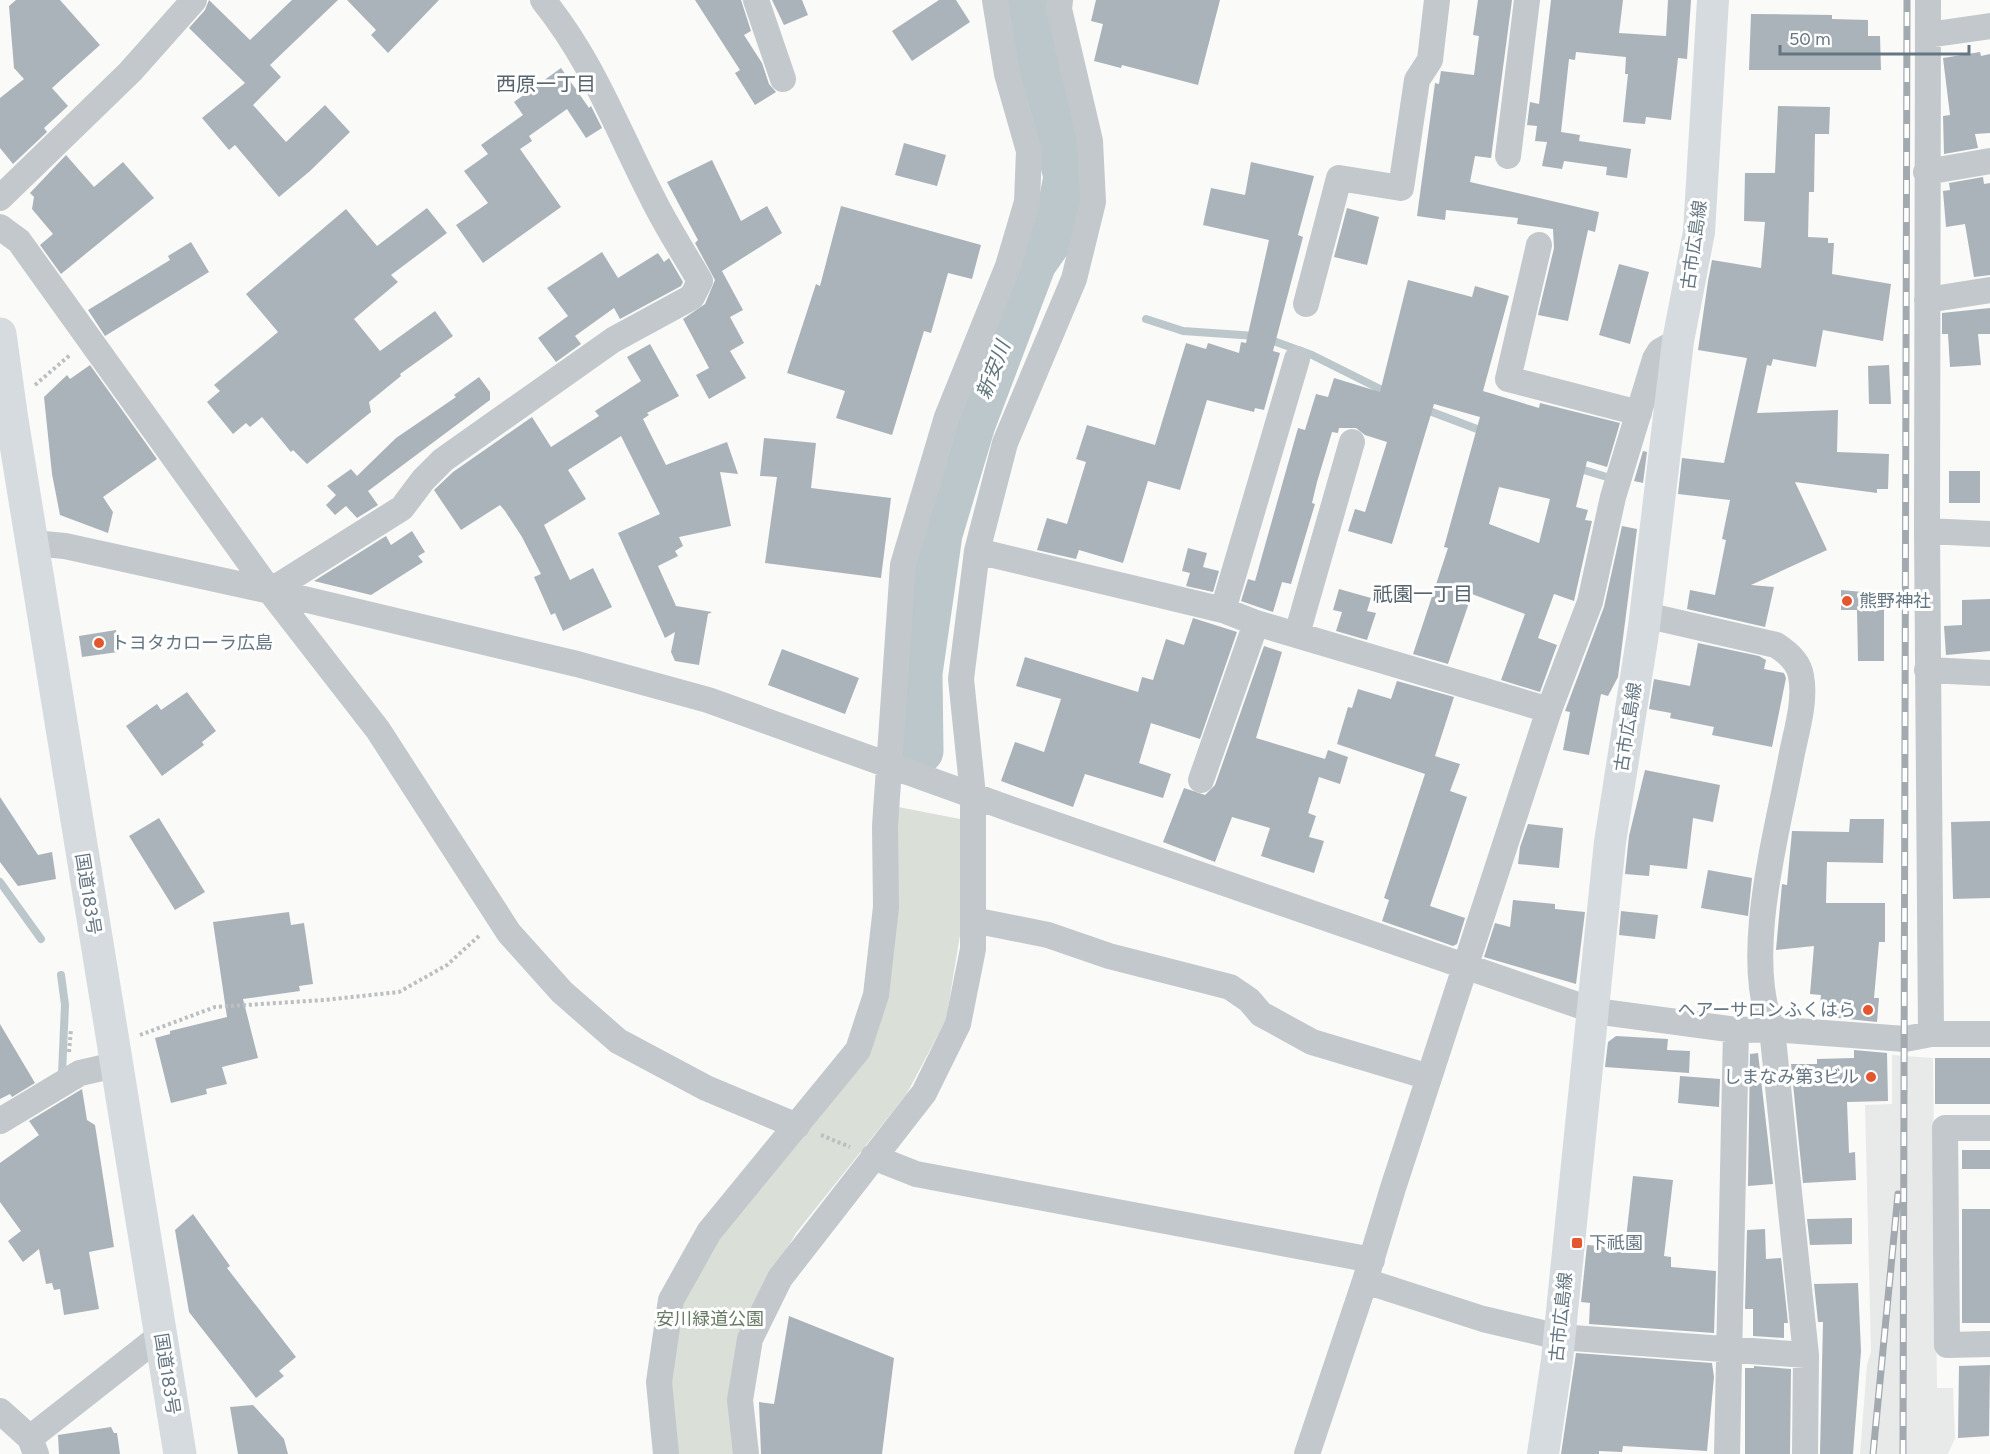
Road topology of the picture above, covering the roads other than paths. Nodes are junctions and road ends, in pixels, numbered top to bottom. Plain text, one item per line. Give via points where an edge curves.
1 (194, 0) edge
2 (543, 0) edge
3 (756, 0) edge
4 (995, 0) edge
5 (1060, 0) edge
6 (1437, 0) edge
7 (1527, 0) edge
8 (1713, 0) edge
9 (1928, 0) edge
10 (1990, 26) edge
11 (1929, 34) junction
12 (783, 79) dead end
13 (1508, 156) dead end
14 (1990, 161) edge
15 (1926, 172) junction
16 (0, 198) edge
17 (0, 226) edge
18 (1539, 245) dead end
19 (1990, 290) edge
20 (1927, 300) junction
21 (1306, 304) dead end
22 (0, 334) edge
23 (1678, 341) junction
24 (1297, 359) dead end
25 (1639, 413) junction
26 (6, 426) edge
27 (1352, 442) dead end
28 (1927, 531) junction
29 (1990, 534) edge
30 (32, 543) junction
31 (977, 551) junction
32 (270, 591) junction
33 (1223, 610) junction
34 (1645, 615) junction
35 (1256, 623) junction
36 (1297, 634) junction
37 (1927, 670) junction
38 (1990, 673) edge
39 (1548, 710) junction
40 (888, 763) junction
41 (1201, 780) dead end
42 (973, 795) junction
43 (973, 920) junction
44 (1465, 967) junction
45 (1595, 1011) junction
46 (1772, 1029) junction
47 (1736, 1030) junction
48 (1931, 1034) junction
49 (1990, 1034) edge
50 (115, 1065) junction
51 (1429, 1077) junction
52 (0, 1121) edge
53 (797, 1126) junction
54 (1990, 1128) edge
55 (873, 1157) junction
56 (1369, 1270) junction
57 (160, 1336) junction
58 (1559, 1336) junction
59 (1990, 1344) edge
60 (1729, 1347) junction
61 (1806, 1355) junction
62 (0, 1411) edge
63 (33, 1446) edge
64 (180, 1454) edge
65 (666, 1454) edge
66 (746, 1454) edge
67 (1307, 1454) edge
68 (1543, 1454) edge
69 (1727, 1454) edge
70 (1805, 1454) edge

1 - 16 street via 130,72
2 - 32 street via 570,33 652,198 700,281 692,297 613,340 444,460 402,508
3 - 12 street
4 - 40 street via 1007,74 1029,151 1027,202 1008,266 947,417 903,566
5 - 31 street via 1090,141 1094,202 1074,279 1005,443
6 - 21 street via 1430,60 1417,80 1401,188 1339,178
7 - 13 street
8 - 23 main road, 古市広島線 via 1699,232
9 - 11 street
10 - 11 street
11 - 15 street
14 - 15 street
15 - 20 street
17 - 32 street via 19,241
18 - 25 street via 1508,378
19 - 20 street
20 - 28 street
22 - 26 highway, 国道183号
23 - 25 street via 1655,358
23 - 34 main road, 古市広島線
24 - 33 street
25 - 39 street via 1613,497 1590,602
26 - 30 highway, 国道183号
27 - 36 street
28 - 29 street
28 - 37 street
30 - 32 street via 65,546
30 - 50 highway, 国道183号
31 - 33 street
31 - 42 street via 961,679
32 - 40 street via 577,664 708,700
32 - 53 street via 378,730 500,918 562,992 618,1041 706,1088
33 - 35 street
34 - 45 main road, 古市広島線 via 1611,842
34 - 46 street via 1776,645 1790,654 1801,675 1801,710 1766,891 1759,963 1764,1010
35 - 36 street
35 - 41 street
36 - 39 street
37 - 38 street
37 - 48 street
39 - 44 street
40 - 42 street
40 - 53 street via 886,908 876,995 858,1050
42 - 43 street
42 - 44 street
43 - 51 street via 1048,935 1117,958 1230,987 1261,1014 1312,1042
43 - 55 street via 973,949 958,1024 924,1093
44 - 45 street
44 - 51 street
45 - 47 street
45 - 58 main road, 古市広島線
46 - 47 street
46 - 48 street via 1905,1039
46 - 61 street
47 - 60 street
48 - 49 street
50 - 52 street via 80,1073
50 - 57 highway, 国道183号
51 - 56 street
53 - 65 street via 709,1232 671,1300 659,1382
54 - 59 street via 1945,1128 1947,1345
55 - 56 street via 916,1174
55 - 66 street via 780,1278 750,1339 740,1400
56 - 58 street via 1483,1319
56 - 67 street
57 - 63 street
57 - 64 highway, 国道183号
58 - 60 street
58 - 68 main road, 古市広島線
60 - 61 street
60 - 69 street
61 - 70 street
62 - 63 street

